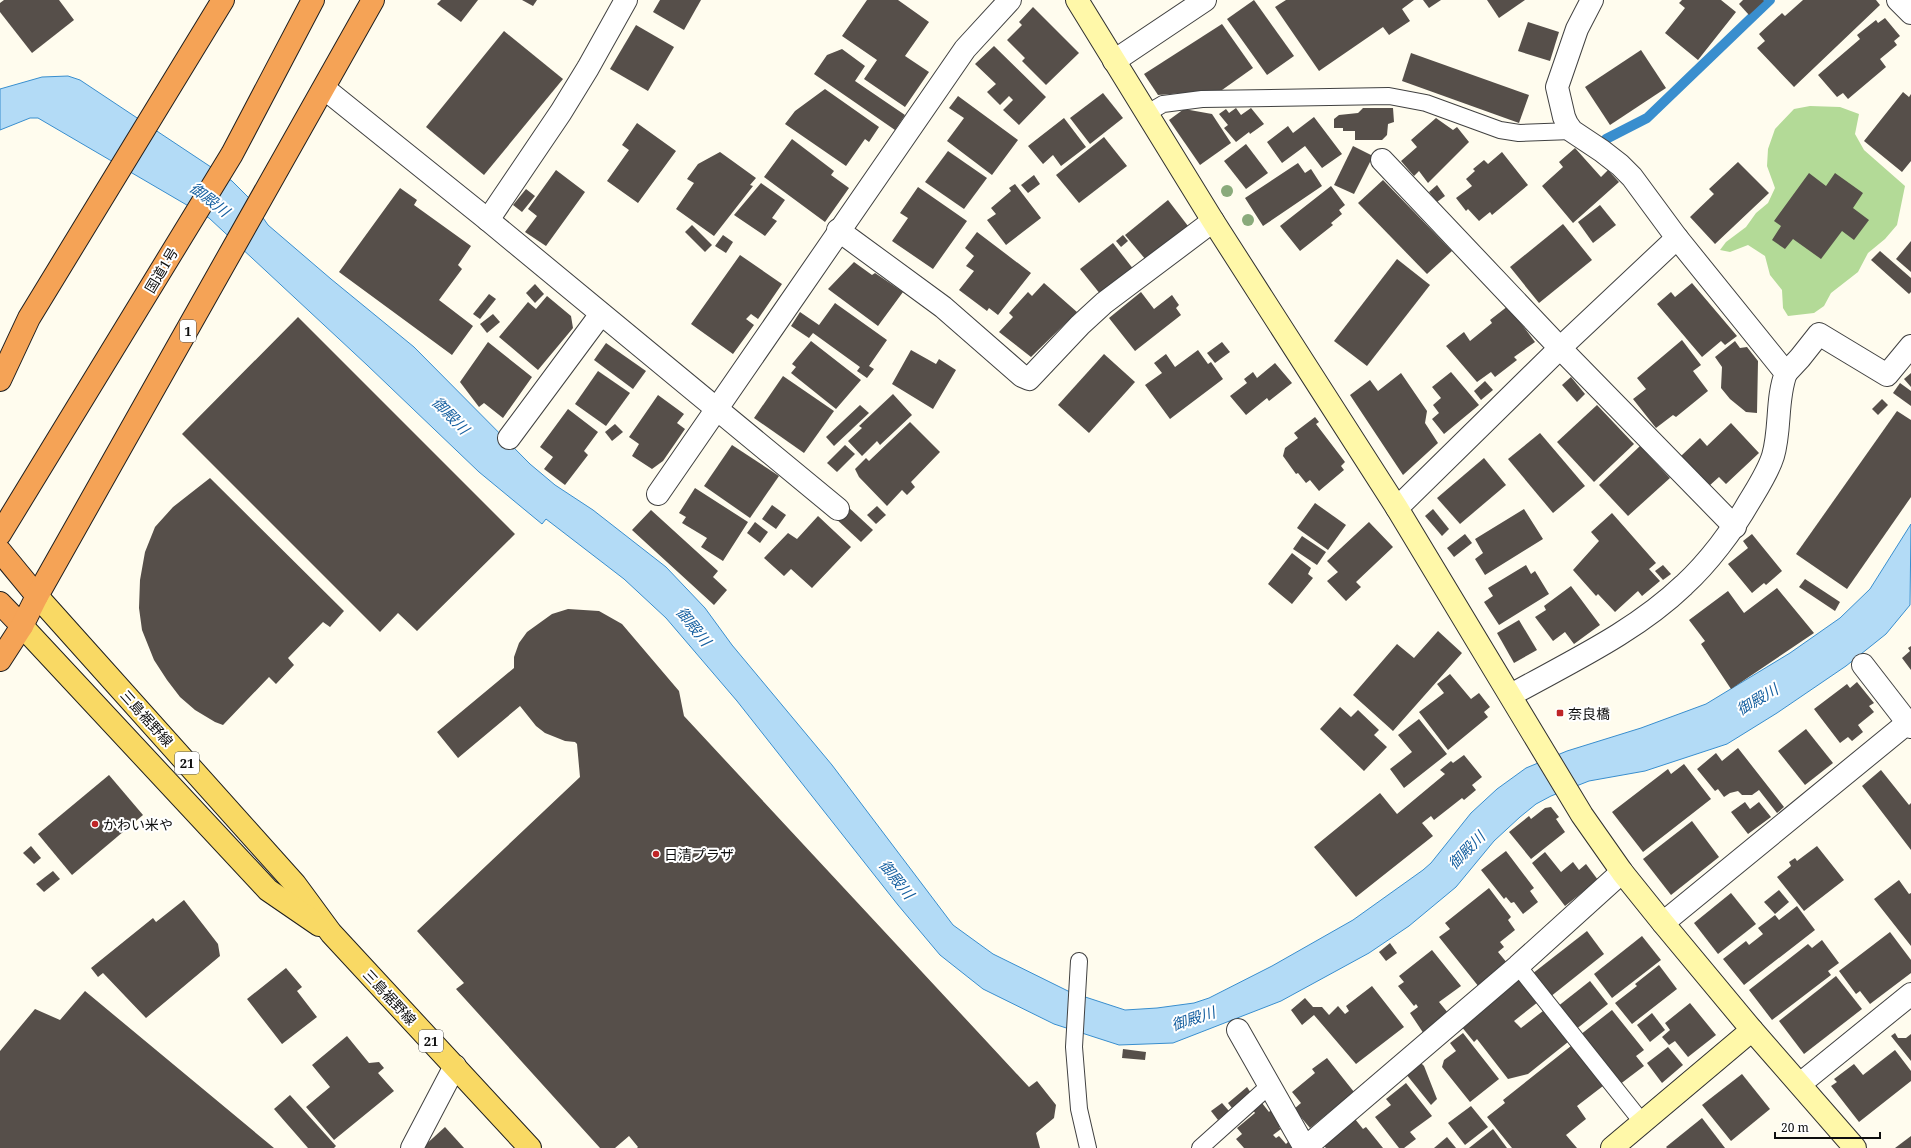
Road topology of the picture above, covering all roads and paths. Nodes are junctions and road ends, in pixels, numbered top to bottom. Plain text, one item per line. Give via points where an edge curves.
1 (223, 0) edge
2 (313, 0) edge
3 (374, 0) edge
4 (626, 0) edge
5 (1010, 0) edge
6 (1077, 0) edge
7 (1205, 0) edge
8 (1592, 0) edge
9 (1898, 0) edge
10 (1911, 13) edge
11 (1114, 61) junction
12 (325, 89) junction
13 (1146, 114) junction
14 (1572, 132) junction
15 (1382, 160) dead end
16 (488, 220) junction
17 (1212, 220) junction
18 (838, 230) junction
19 (1676, 238) junction
20 (601, 314) junction
21 (29, 318) junction
22 (0, 342) edge
23 (1911, 346) edge
24 (1560, 348) junction
25 (1786, 373) junction
26 (0, 380) edge
27 (716, 410) junction
28 (509, 438) dead end
29 (658, 494) dead end
30 (1397, 508) junction
31 (838, 509) dead end
32 (1735, 527) junction
33 (0, 534) edge
34 (0, 551) edge
35 (37, 596) junction
36 (0, 603) edge
37 (22, 626) junction
38 (0, 660) edge
39 (1863, 665) dead end
40 (1511, 695) junction
41 (1910, 723) edge
42 (1622, 872) junction
43 (1663, 923) junction
44 (331, 933) junction
45 (1079, 964) dead end
46 (1518, 966) junction
47 (1911, 994) edge
48 (1238, 1030) dead end
49 (1752, 1030) junction
50 (455, 1066) junction
51 (1800, 1084) junction
52 (1269, 1086) junction
53 (1642, 1122) junction
54 (412, 1148) edge
55 (530, 1148) edge
56 (1088, 1148) edge
57 (1200, 1148) edge
58 (1305, 1148) edge
59 (1612, 1148) edge
60 (1855, 1148) edge

1 - 21 highway
2 - 33 highway, 国道1号 via 232,154
3 - 12 highway, 1
4 - 16 street via 561,112
5 - 18 street via 965,49
6 - 11 street
7 - 11 street
8 - 14 street via 1577,29 1557,87 1564,117
9 - 10 street
11 - 13 street
12 - 16 street
12 - 35 highway, 1
13 - 14 lane via 1163,104 1202,99 1389,96 1426,103 1500,130 1519,133
13 - 17 street
14 - 19 street via 1602,151 1628,173
15 - 24 street
16 - 20 street
17 - 18 street via 1099,308 1028,379 943,307
17 - 30 street
18 - 27 street
19 - 24 street
19 - 25 street
20 - 27 street
20 - 28 street
21 - 22 highway
21 - 26 highway
23 - 25 street via 1887,375 1818,334
24 - 30 street
24 - 32 street
25 - 32 street via 1781,387 1773,456
27 - 29 street
27 - 31 street
30 - 40 street
32 - 40 street via 1685,585 1644,618
34 - 35 highway
35 - 37 highway, 1
35 - 44 main road, 三島裾野線 / 21 via 295,884
36 - 37 highway
37 - 38 highway, 1
37 - 44 main road, 三島裾野線 / 21 via 268,890
39 - 41 street
40 - 42 street via 1570,794
41 - 43 street
42 - 43 street
42 - 46 street
43 - 49 street
44 - 50 main road, 三島裾野線 / 21
45 - 56 lane via 1074,1034 1079,1109
46 - 53 lane
46 - 58 street
47 - 51 street
48 - 52 street
49 - 51 street
49 - 53 street
50 - 54 street
50 - 55 main road, 三島裾野線 / 21
51 - 60 street
52 - 57 lane
52 - 58 street
53 - 59 street

